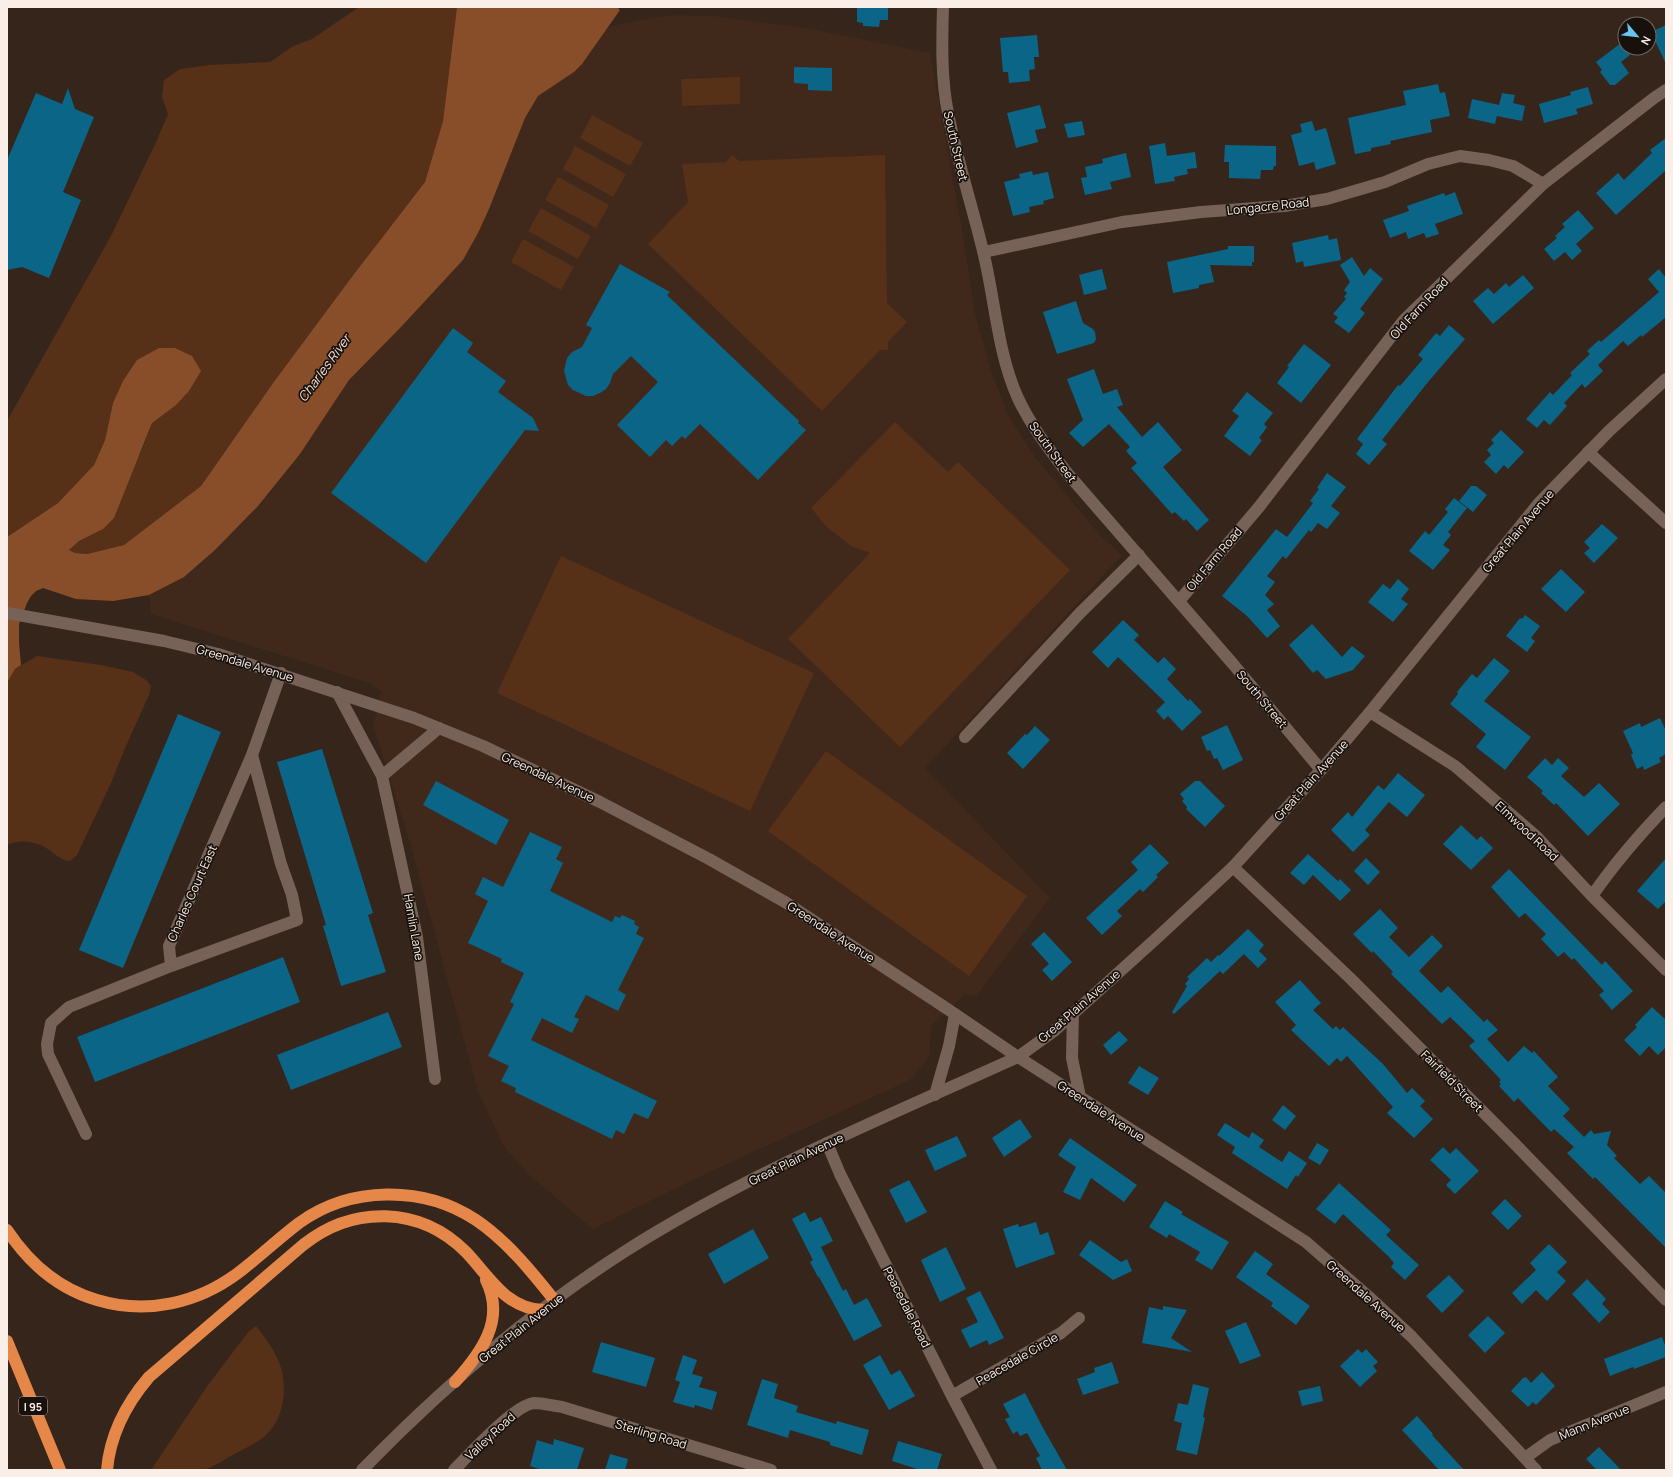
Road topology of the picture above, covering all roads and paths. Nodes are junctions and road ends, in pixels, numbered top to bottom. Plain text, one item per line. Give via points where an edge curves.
1 (943, 7) edge
2 (1666, 90) edge
3 (1543, 184) junction
4 (984, 252) junction
5 (1666, 379) edge
6 (1588, 452) junction
7 (1666, 522) edge
8 (1139, 555) junction
9 (1179, 601) junction
10 (7, 613) edge
11 (281, 673) junction
12 (337, 692) junction
13 (1370, 712) junction
14 (440, 728) junction
15 (965, 737) dead end
16 (252, 755) junction
17 (1321, 770) junction
18 (382, 776) junction
19 (1666, 807) edge
20 (1233, 866) junction
21 (1592, 896) junction
22 (171, 966) junction
23 (1666, 970) edge
24 (955, 1014) junction
25 (1073, 1014) junction
26 (1018, 1057) junction
27 (435, 1079) dead end
28 (935, 1095) junction
29 (1080, 1097) junction
30 (86, 1134) dead end
31 (827, 1143) junction
32 (7, 1230) edge
33 (475, 1262) junction
34 (1666, 1300) edge
35 (555, 1301) junction
36 (543, 1310) junction
37 (1079, 1318) dead end
38 (7, 1341) edge
39 (455, 1382) junction
40 (1666, 1392) edge
41 (952, 1396) junction
42 (529, 1405) joint
43 (1525, 1458) junction
44 (60, 1470) edge
45 (107, 1470) edge
46 (362, 1470) edge
47 (454, 1470) edge
48 (771, 1470) edge
49 (991, 1470) edge
50 (1536, 1470) edge

1 - 4 street, South Street via 944,85 948,112
2 - 3 street, Old Farm Road
3 - 4 street, Longacre Road via 1513,166 1460,156 1428,164 1385,182 1327,199 1284,206 1201,212 1122,222
3 - 9 street, Old Farm Road via 1404,320 1259,507
4 - 8 street, South Street via 1009,374 1025,412 1043,442 1068,474
5 - 6 street, Great Plain Avenue
6 - 7 street
6 - 13 street, Great Plain Avenue via 1539,503
8 - 9 street, South Street
8 - 15 street via 1080,613
9 - 17 street, South Street
10 - 11 street, Greendale Avenue via 164,641
11 - 12 street, Greendale Avenue
11 - 16 street, Charles Court East
12 - 14 street, Greendale Avenue
12 - 18 street, Hamlin Lane
13 - 17 street, Great Plain Avenue
13 - 21 street, Elmwood Road via 1455,766 1537,837
14 - 18 street
14 - 24 street, Greendale Avenue via 600,802 716,863 785,902
16 - 22 street, Charles Court East via 169,946
16 - 22 street via 297,920
17 - 20 street, Great Plain Avenue
18 - 27 street, Hamlin Lane via 417,937
19 - 21 street via 1639,834
20 - 25 street, Great Plain Avenue
20 - 34 street, Fairfield Street via 1511,1140
21 - 23 street, Elmwood Road
22 - 30 street via 70,1007 51,1023 48,1054
24 - 26 street, Greendale Avenue
24 - 28 street
25 - 26 street, Great Plain Avenue
25 - 29 street via 1072,1058
26 - 28 street, Great Plain Avenue
26 - 29 street, Greendale Avenue
28 - 31 street, Great Plain Avenue
29 - 43 street, Greendale Avenue via 1306,1242 1412,1337
31 - 35 street, Great Plain Avenue via 771,1169 678,1220 617,1257
31 - 41 street, Peacedale Road via 840,1174
32 - 35 highway via 38,1267 68,1289 115,1305 152,1306 206,1293 240,1272 299,1223 324,1208 363,1196 410,1196 443,1204 476,1220 516,1255
33 - 36 highway via 496,1287 512,1300 527,1308
33 - 39 highway via 491,1292 493,1310 490,1329 483,1347
33 - 45 highway via 446,1236 424,1224 403,1218 363,1217 320,1232 149,1377 122,1415 111,1446
35 - 36 street, Great Plain Avenue
36 - 39 street, Great Plain Avenue
37 - 41 street, Peacedale Circle via 1061,1333
38 - 44 highway, I 95
39 - 46 street, Great Plain Avenue
40 - 43 street, Mann Avenue via 1550,1440
41 - 49 street, Peacedale Road
42 - 47 street, Valley Road via 517,1411 495,1430
42 - 48 street, Sterling Road via 534,1403 562,1407
43 - 50 street, Greendale Avenue

